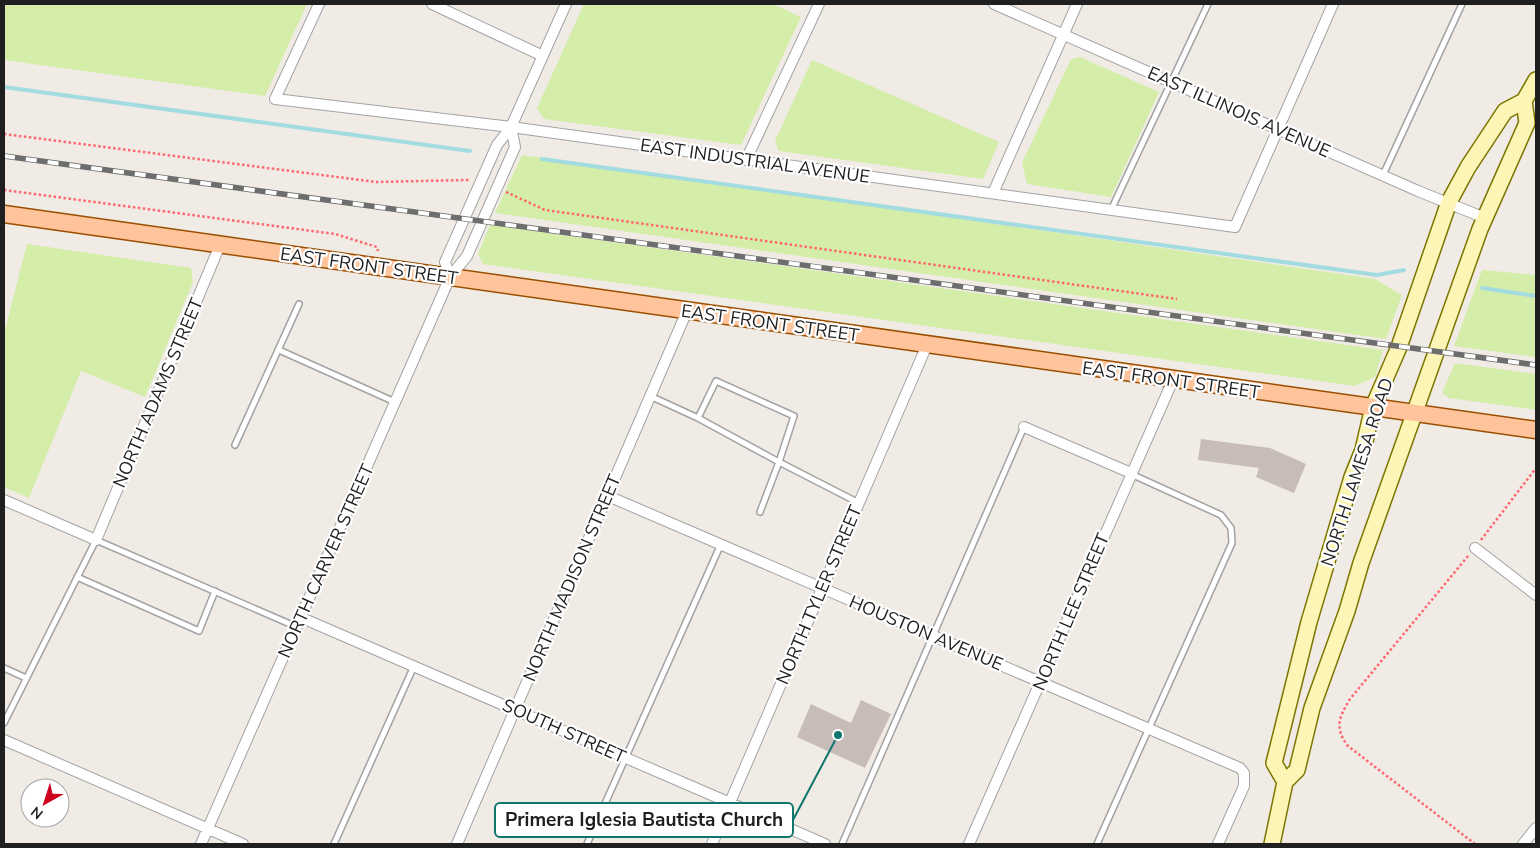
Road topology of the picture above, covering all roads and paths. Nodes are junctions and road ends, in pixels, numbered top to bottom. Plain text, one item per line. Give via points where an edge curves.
1 (319, 4) edge
2 (432, 4) edge
3 (566, 4) edge
4 (819, 4) edge
5 (994, 4) edge
6 (1077, 4) edge
7 (1208, 4) edge
8 (1333, 4) edge
9 (1462, 4) edge
10 (444, 6) edge
11 (1064, 35) junction
12 (543, 56) junction
13 (1536, 80) edge
14 (1171, 82) junction
15 (1524, 101) junction
16 (511, 127) junction
17 (1278, 130) junction
18 (4, 134) edge
19 (746, 160) junction
20 (1383, 176) junction
21 (480, 180) junction
22 (497, 187) junction
23 (4, 190) edge
24 (993, 193) junction
25 (1449, 202) junction
26 (1110, 210) junction
27 (4, 214) edge
28 (1485, 218) junction
29 (220, 245) junction
30 (382, 268) junction
31 (450, 277) junction
32 (1177, 299) dead end
33 (299, 304) dead end
34 (687, 311) junction
35 (926, 345) junction
36 (279, 350) junction
37 (1173, 380) junction
38 (650, 396) junction
39 (396, 402) junction
40 (1373, 407) junction
41 (1416, 414) junction
42 (698, 418) junction
43 (1024, 427) joint
44 (1536, 430) edge
45 (235, 445) dead end
46 (779, 462) junction
47 (1536, 468) edge
48 (1131, 473) junction
49 (608, 496) junction
50 (4, 500) edge
51 (859, 503) junction
52 (760, 512) dead end
53 (96, 540) junction
54 (721, 544) junction
55 (1475, 548) junction
56 (77, 577) junction
57 (822, 588) junction
58 (215, 591) junction
59 (1536, 595) edge
60 (300, 622) junction
61 (931, 635) junction
62 (414, 666) junction
63 (4, 668) edge
64 (26, 678) junction
65 (1040, 682) junction
66 (515, 710) junction
67 (4, 724) edge
68 (1148, 730) junction
69 (4, 740) edge
70 (625, 758) junction
71 (1284, 782) junction
72 (730, 804) junction
73 (1536, 828) edge
74 (208, 829) junction
75 (201, 844) edge
76 (243, 844) edge
77 (334, 844) edge
78 (457, 844) edge
79 (587, 844) edge
80 (712, 844) edge
81 (824, 844) edge
82 (842, 844) edge
83 (969, 844) edge
84 (1097, 844) edge
85 (1218, 844) edge
86 (1272, 844) edge
87 (1475, 844) edge
88 (1524, 844) edge

1 - 16 street, EAST INDUSTRIAL AVENUE via 275,99
2 - 10 street
3 - 12 street, NORTH CARVER STREET
4 - 19 street
5 - 11 street, EAST ILLINOIS AVENUE
6 - 11 street
7 - 14 lane
8 - 17 street
9 - 20 lane
10 - 12 street
11 - 14 street, EAST ILLINOIS AVENUE
11 - 24 street
12 - 16 street, NORTH CARVER STREET
13 - 15 main road, NORTH LAMESA ROAD
14 - 17 street, EAST ILLINOIS AVENUE
14 - 26 lane
15 - 25 main road, NORTH LAMESA ROAD via 1505,111
15 - 28 main road, NORTH LAMESA ROAD via 1527,123
16 - 19 street, EAST INDUSTRIAL AVENUE
16 - 21 street, NORTH CARVER STREET via 497,145
16 - 22 street, NORTH CARVER STREET via 514,147
17 - 20 street, EAST ILLINOIS AVENUE
17 - 26 street, EAST INDUSTRIAL AVENUE via 1235,227
18 - 21 path via 376,182
19 - 24 street, EAST INDUSTRIAL AVENUE
20 - 25 street, EAST ILLINOIS AVENUE
21 - 31 street, NORTH CARVER STREET via 445,262
22 - 31 street, NORTH CARVER STREET via 467,256
22 - 32 path via 545,210
23 - 30 path via 334,234 377,247
24 - 26 street, EAST INDUSTRIAL AVENUE
25 - 28 street, EAST ILLINOIS AVENUE
25 - 40 main road, NORTH LAMESA ROAD via 1399,347
27 - 29 main road, EAST FRONT STREET
28 - 41 main road, NORTH LAMESA ROAD
29 - 30 main road, EAST FRONT STREET
29 - 53 street, NORTH ADAMS STREET
30 - 31 main road, EAST FRONT STREET
31 - 34 main road, EAST FRONT STREET
31 - 39 street, NORTH CARVER STREET
33 - 36 lane
34 - 35 main road, EAST FRONT STREET
34 - 38 street, NORTH MADISON STREET
35 - 37 main road, EAST FRONT STREET
35 - 51 street, NORTH TYLER STREET
36 - 39 lane
36 - 45 lane
37 - 40 main road, EAST FRONT STREET
37 - 48 street, NORTH LEE STREET
38 - 42 lane
38 - 49 street, NORTH MADISON STREET
39 - 60 street, NORTH CARVER STREET
40 - 41 main road, EAST FRONT STREET
40 - 71 main road, NORTH LAMESA ROAD via 1310,622 1274,763
41 - 44 main road, EAST FRONT STREET
41 - 71 main road, NORTH LAMESA ROAD via 1312,708 1297,770
42 - 46 lane
42 - 46 lane via 716,381 794,416
43 - 48 street
43 - 61 lane
46 - 51 lane
46 - 52 lane
47 - 55 path
48 - 65 street, NORTH LEE STREET
48 - 68 lane via 1221,515 1231,528 1232,543
49 - 54 street, HOUSTON AVENUE
49 - 66 street, NORTH MADISON STREET
50 - 53 street
51 - 57 street, NORTH TYLER STREET
53 - 56 lane
53 - 58 lane
54 - 57 street, HOUSTON AVENUE
54 - 70 lane
55 - 59 street
55 - 87 path via 1350,699 1341,714 1339,727 1348,746
56 - 58 lane via 198,631
56 - 64 lane
57 - 61 street, HOUSTON AVENUE
57 - 72 street, NORTH TYLER STREET
58 - 60 lane
60 - 62 street, SOUTH STREET
60 - 74 street, NORTH CARVER STREET
61 - 65 street, HOUSTON AVENUE
61 - 82 lane
62 - 66 street, SOUTH STREET
62 - 77 lane
63 - 64 lane
64 - 67 lane
65 - 68 street, HOUSTON AVENUE
65 - 83 street, NORTH LEE STREET
66 - 70 street, SOUTH STREET
66 - 78 street, NORTH MADISON STREET
68 - 84 lane
68 - 85 street, HOUSTON AVENUE via 1240,768 1244,773 1244,786
69 - 74 street
70 - 72 street, SOUTH STREET
70 - 79 lane
71 - 86 main road, NORTH LAMESA ROAD
72 - 80 street, NORTH TYLER STREET
72 - 81 street, SOUTH STREET
73 - 88 street
74 - 75 street, NORTH CARVER STREET
74 - 76 street

